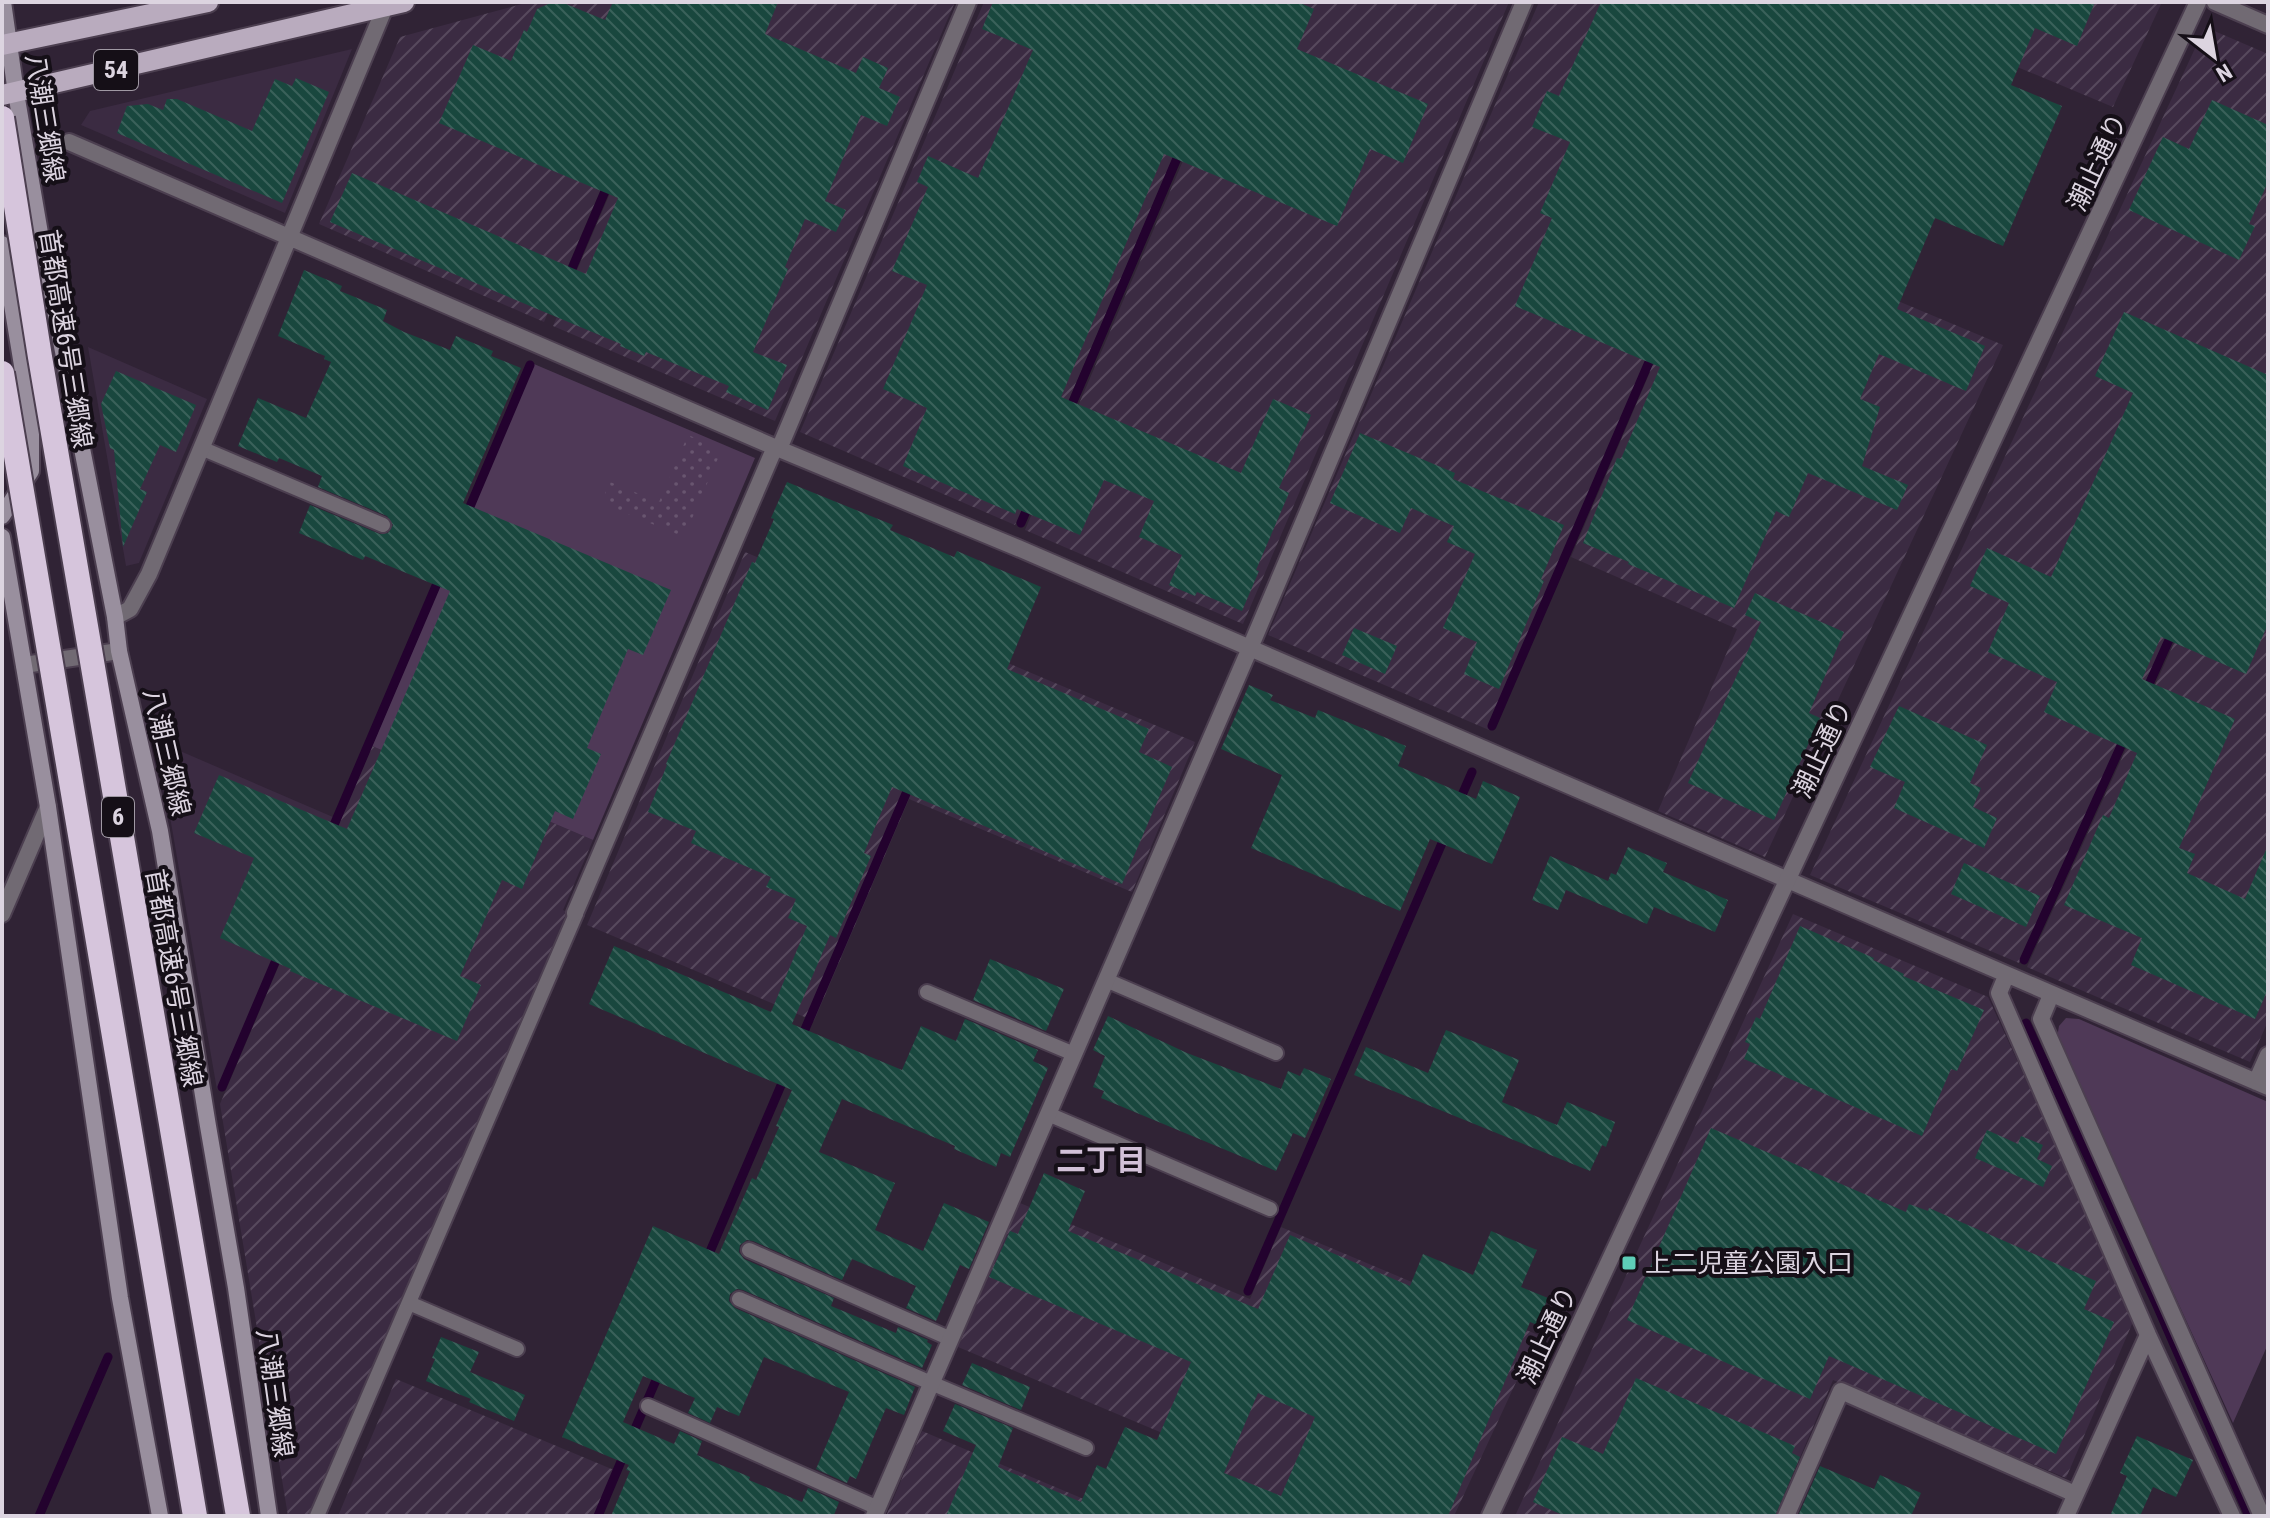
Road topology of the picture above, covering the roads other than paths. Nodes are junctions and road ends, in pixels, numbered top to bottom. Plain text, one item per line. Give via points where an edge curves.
1 (3, 2) edge
2 (208, 2) edge
3 (968, 2) edge
4 (1524, 2) edge
5 (2198, 2) edge
6 (2215, 2) edge
7 (395, 4) edge
8 (2268, 25) edge
9 (4, 48) edge
10 (9, 94) edge
11 (2, 118) edge
12 (69, 142) dead end
13 (289, 236) junction
14 (2, 244) edge
15 (2, 373) edge
16 (201, 448) junction
17 (777, 448) junction
18 (2, 516) edge
19 (383, 525) dead end
20 (2, 537) edge
21 (115, 617) junction
22 (1250, 648) junction
23 (119, 651) junction
24 (24, 665) junction
25 (48, 807) junction
26 (1787, 880) junction
27 (575, 913) joint
28 (2, 914) edge
29 (2006, 976) junction
30 (1106, 980) junction
31 (927, 992) dead end
32 (2051, 995) junction
33 (1276, 1053) dead end
34 (1074, 1054) junction
35 (2268, 1055) edge
36 (2262, 1085) edge
37 (1048, 1114) junction
38 (1270, 1209) dead end
39 (749, 1250) dead end
40 (739, 1299) dead end
41 (409, 1303) junction
42 (2148, 1335) junction
43 (951, 1339) junction
44 (517, 1349) dead end
45 (931, 1383) junction
46 (648, 1406) dead end
47 (1086, 1448) dead end
48 (2075, 1494) junction
49 (876, 1512) edge
50 (160, 1516) edge
51 (195, 1516) edge
52 (238, 1516) edge
53 (269, 1516) edge
54 (317, 1516) edge
55 (1490, 1516) edge
56 (1786, 1516) edge
57 (2066, 1516) edge
58 (2232, 1516) edge
59 (2262, 1516) edge

1 - 9 main road, 八潮三郷線
2 - 9 main road, 54
3 - 17 street
4 - 22 street
5 - 26 street, 潮止通り
6 - 8 street
7 - 10 main road, 54
7 - 13 street
9 - 10 main road, 八潮三郷線
10 - 21 main road, 八潮三郷線
11 - 52 highway, 首都高速6号三郷線 / 6, bridge
12 - 13 street
13 - 16 street
13 - 17 street
14 - 18 main road via 31,420 31,471
15 - 51 highway, 6, bridge
16 - 19 lane
16 - 21 street via 149,574 130,609
17 - 22 street
17 - 27 street
20 - 24 main road
21 - 23 main road, 八潮三郷線
22 - 26 street
22 - 30 street
23 - 24 street
23 - 53 main road, 八潮三郷線 via 160,831
24 - 25 main road
25 - 28 street
25 - 50 main road via 120,1298
26 - 29 street
26 - 55 street, 潮止通り
27 - 41 lane
29 - 32 street
29 - 42 street via 1999,993
30 - 33 lane
30 - 34 street
31 - 34 lane
32 - 36 street
32 - 59 street via 2041,1019
34 - 37 street
35 - 36 street
37 - 38 lane
37 - 43 street
39 - 43 lane
40 - 45 lane
41 - 44 lane
41 - 54 lane
42 - 48 street
42 - 58 street
43 - 45 street
45 - 47 lane
45 - 49 street
46 - 49 lane
48 - 56 street via 1841,1391
48 - 57 street

